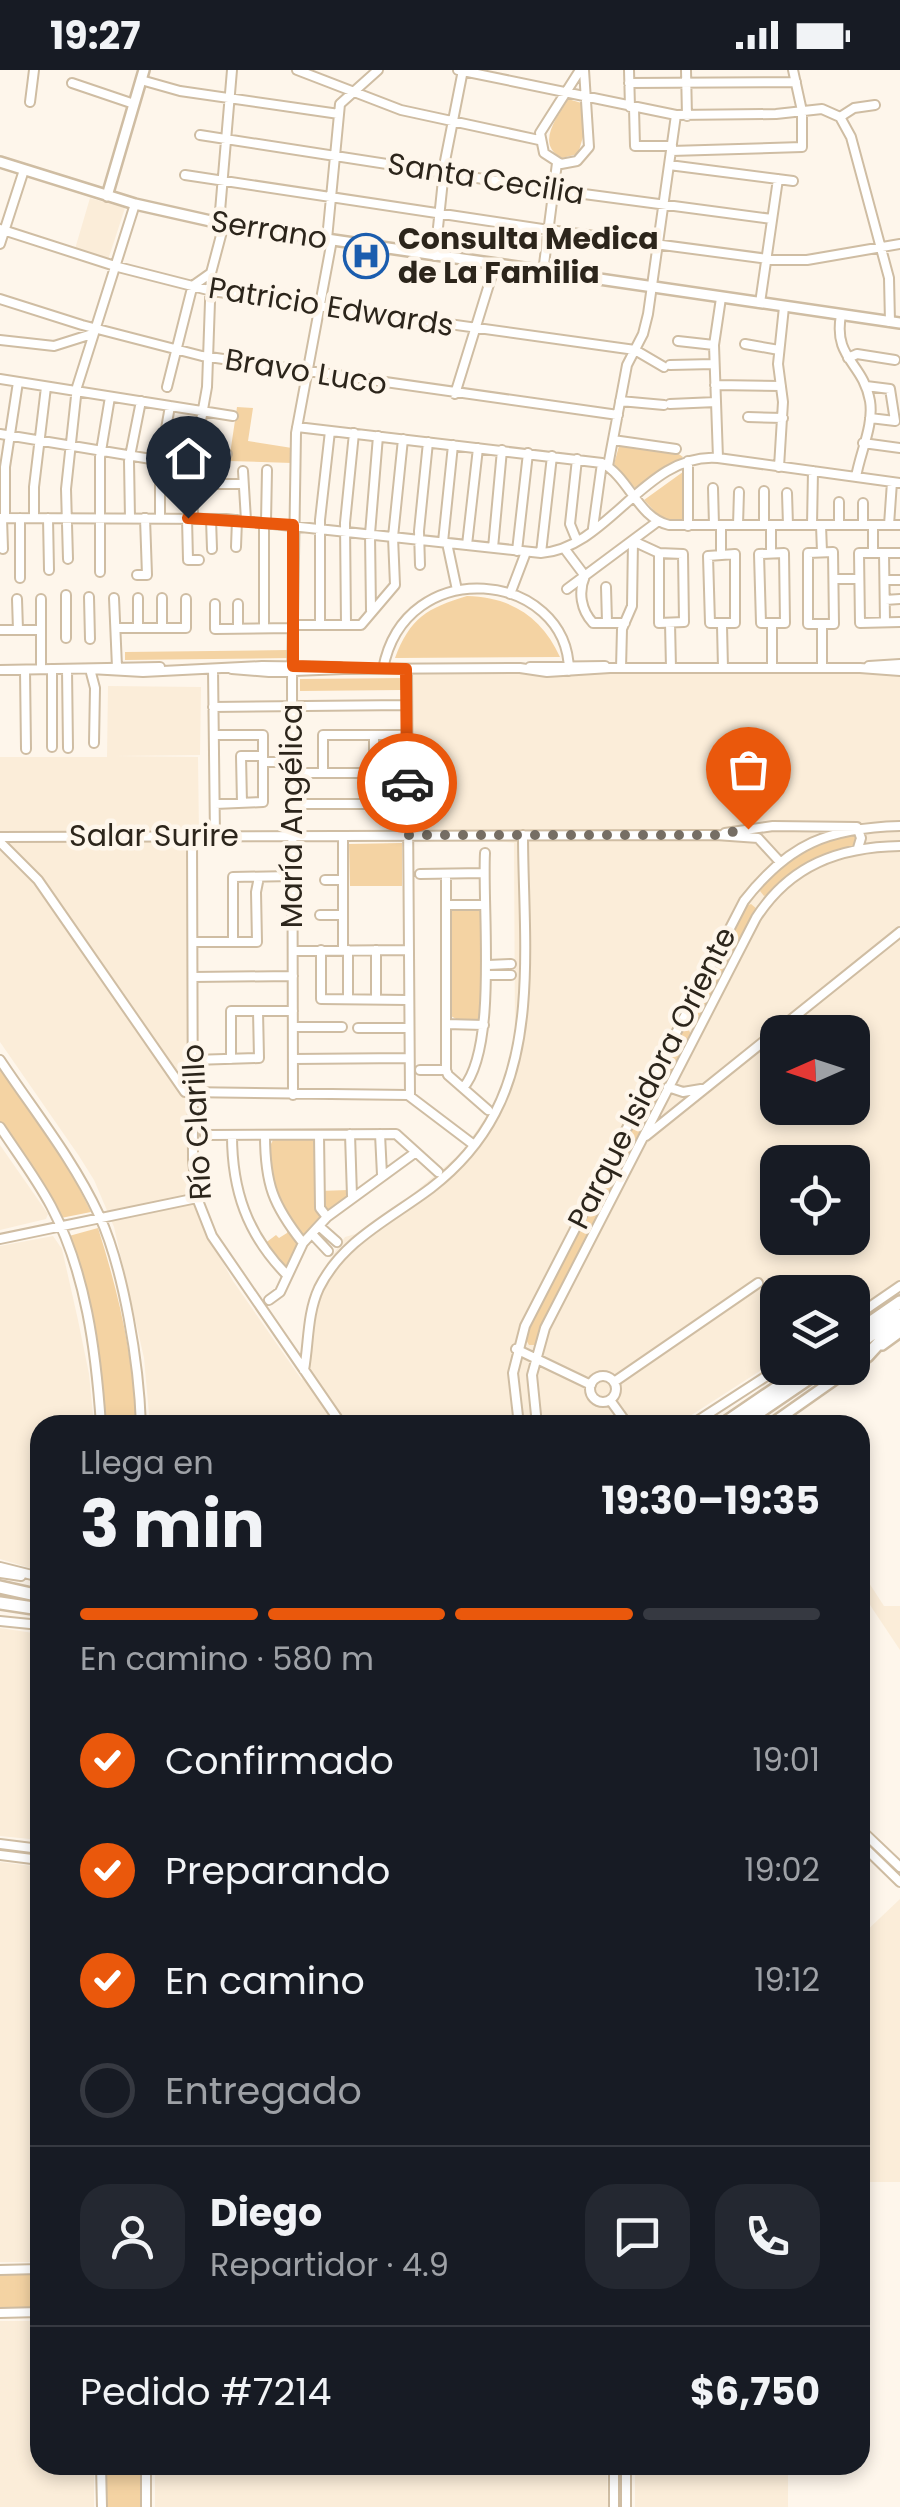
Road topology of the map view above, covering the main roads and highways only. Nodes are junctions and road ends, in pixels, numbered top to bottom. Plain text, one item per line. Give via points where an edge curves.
1 (140, 73) edge
2 (0, 162) edge
3 (107, 196) junction
4 (895, 323) edge
5 (900, 1289) edge
6 (900, 1302) edge
7 (870, 1315) edge
8 (900, 1318) edge
9 (870, 1319) edge
10 (900, 1332) edge
11 (870, 1337) edge
12 (870, 1353) edge
13 (870, 1354) edge
14 (781, 1385) edge
15 (799, 1385) edge
16 (827, 1385) edge
17 (737, 1415) edge
18 (755, 1415) edge
19 (784, 1415) edge
20 (0, 1590) edge
21 (30, 1595) edge
22 (0, 1604) edge
23 (30, 1608) edge

1 - 3 main road
2 - 3 main road, Serrano
3 - 4 main road, Serrano via 222,223
5 - 7 highway
6 - 9 highway
8 - 11 highway
8 - 12 highway
10 - 13 main road
14 - 17 highway
15 - 18 highway
16 - 19 main road
20 - 21 highway
22 - 23 highway

